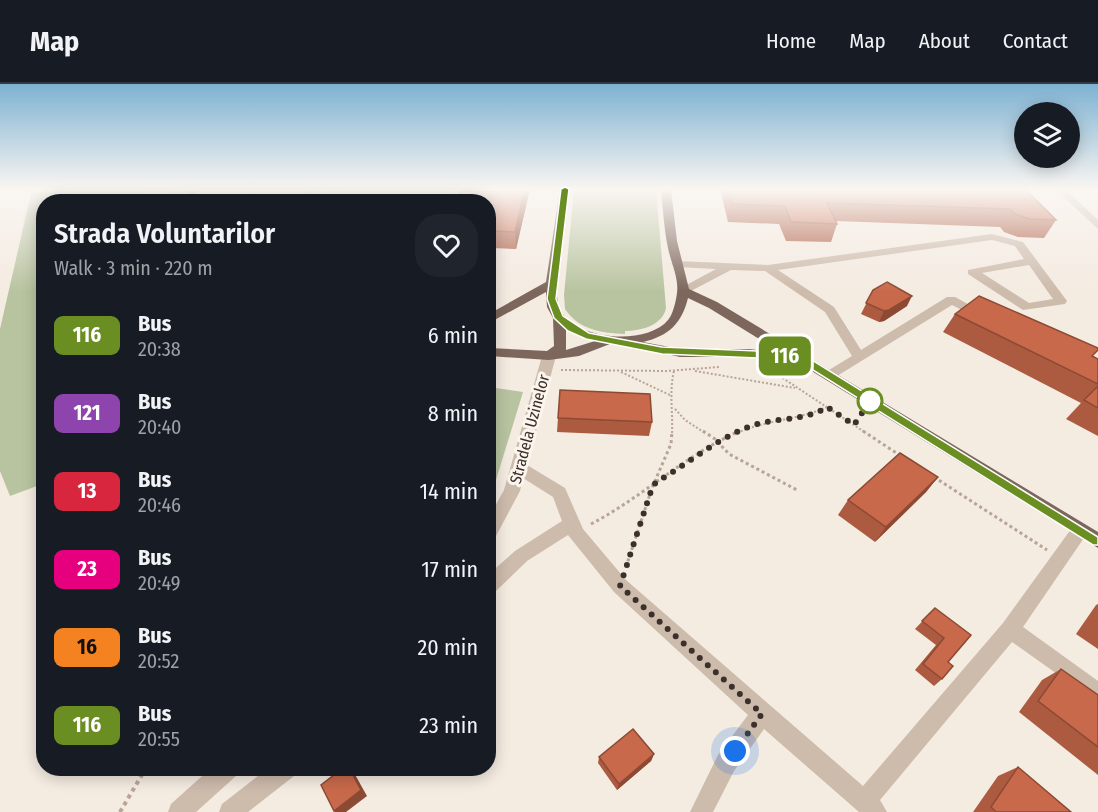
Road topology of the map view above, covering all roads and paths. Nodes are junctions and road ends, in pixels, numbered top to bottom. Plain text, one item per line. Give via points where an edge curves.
1 (561, 223) edge
2 (671, 223) edge
3 (1031, 261) junction
4 (677, 264) junction
5 (728, 267) junction
6 (768, 268) junction
7 (553, 283) junction
8 (683, 291) junction
9 (496, 315) edge
10 (559, 318) junction
11 (993, 320) edge
12 (613, 340) junction
13 (496, 353) edge
14 (858, 356) junction
15 (551, 363) junction
16 (809, 363) junction
17 (765, 366) dead end
18 (722, 367) dead end
19 (674, 370) junction
20 (687, 370) junction
21 (618, 371) junction
22 (830, 376) junction
23 (797, 388) junction
24 (673, 398) junction
25 (827, 407) junction
26 (674, 408) junction
27 (717, 442) junction
28 (707, 449) junction
29 (722, 449) junction
30 (905, 459) edge
31 (519, 468) junction
32 (924, 471) edge
33 (656, 482) junction
34 (797, 490) dead end
35 (496, 522) edge
36 (574, 528) junction
37 (1080, 530) junction
38 (1098, 541) edge
39 (1060, 558) junction
40 (496, 579) edge
41 (620, 586) junction
42 (1010, 629) junction
43 (1098, 693) edge
44 (762, 714) junction
45 (141, 776) edge
46 (219, 776) edge
47 (276, 776) edge
48 (870, 807) edge
49 (120, 812) edge
50 (179, 812) edge
51 (230, 812) edge
52 (701, 812) edge

1 - 7 main road
2 - 4 main road
3 - 3 street via 1061,301 1027,307 972,272
3 - 6 street via 1019,244 992,237
4 - 5 street
4 - 8 main road
5 - 6 street
5 - 8 street
6 - 14 street via 830,310
7 - 9 main road
7 - 10 main road via 552,299
8 - 12 main road via 674,321 656,334
8 - 16 main road via 714,305
10 - 12 main road via 586,336
10 - 15 main road via 561,348
11 - 14 street via 951,300
12 - 15 main road
12 - 16 main road via 680,353 749,353
13 - 15 main road
14 - 22 street
15 - 21 path
15 - 31 street, Stradela Uzinelor
16 - 22 main road
17 - 23 path
18 - 20 path
19 - 20 path
19 - 21 path
19 - 24 path
20 - 23 path
21 - 24 path
22 - 37 main road
23 - 25 path
24 - 26 path
25 - 27 path via 806,416 754,425
25 - 30 path
26 - 27 path
26 - 33 path via 670,447
27 - 28 path
27 - 29 path
28 - 29 path
28 - 33 path
29 - 34 path
31 - 35 street, Stradela Uzinelor
31 - 36 street via 559,493
32 - 39 path
33 - 36 path via 625,506
33 - 41 path
36 - 40 street via 521,556
36 - 41 street
37 - 38 main road
37 - 39 street
39 - 42 street
41 - 44 street
42 - 43 street
42 - 48 street
44 - 48 street
44 - 52 street via 726,763
45 - 49 path
46 - 50 street
47 - 51 street

